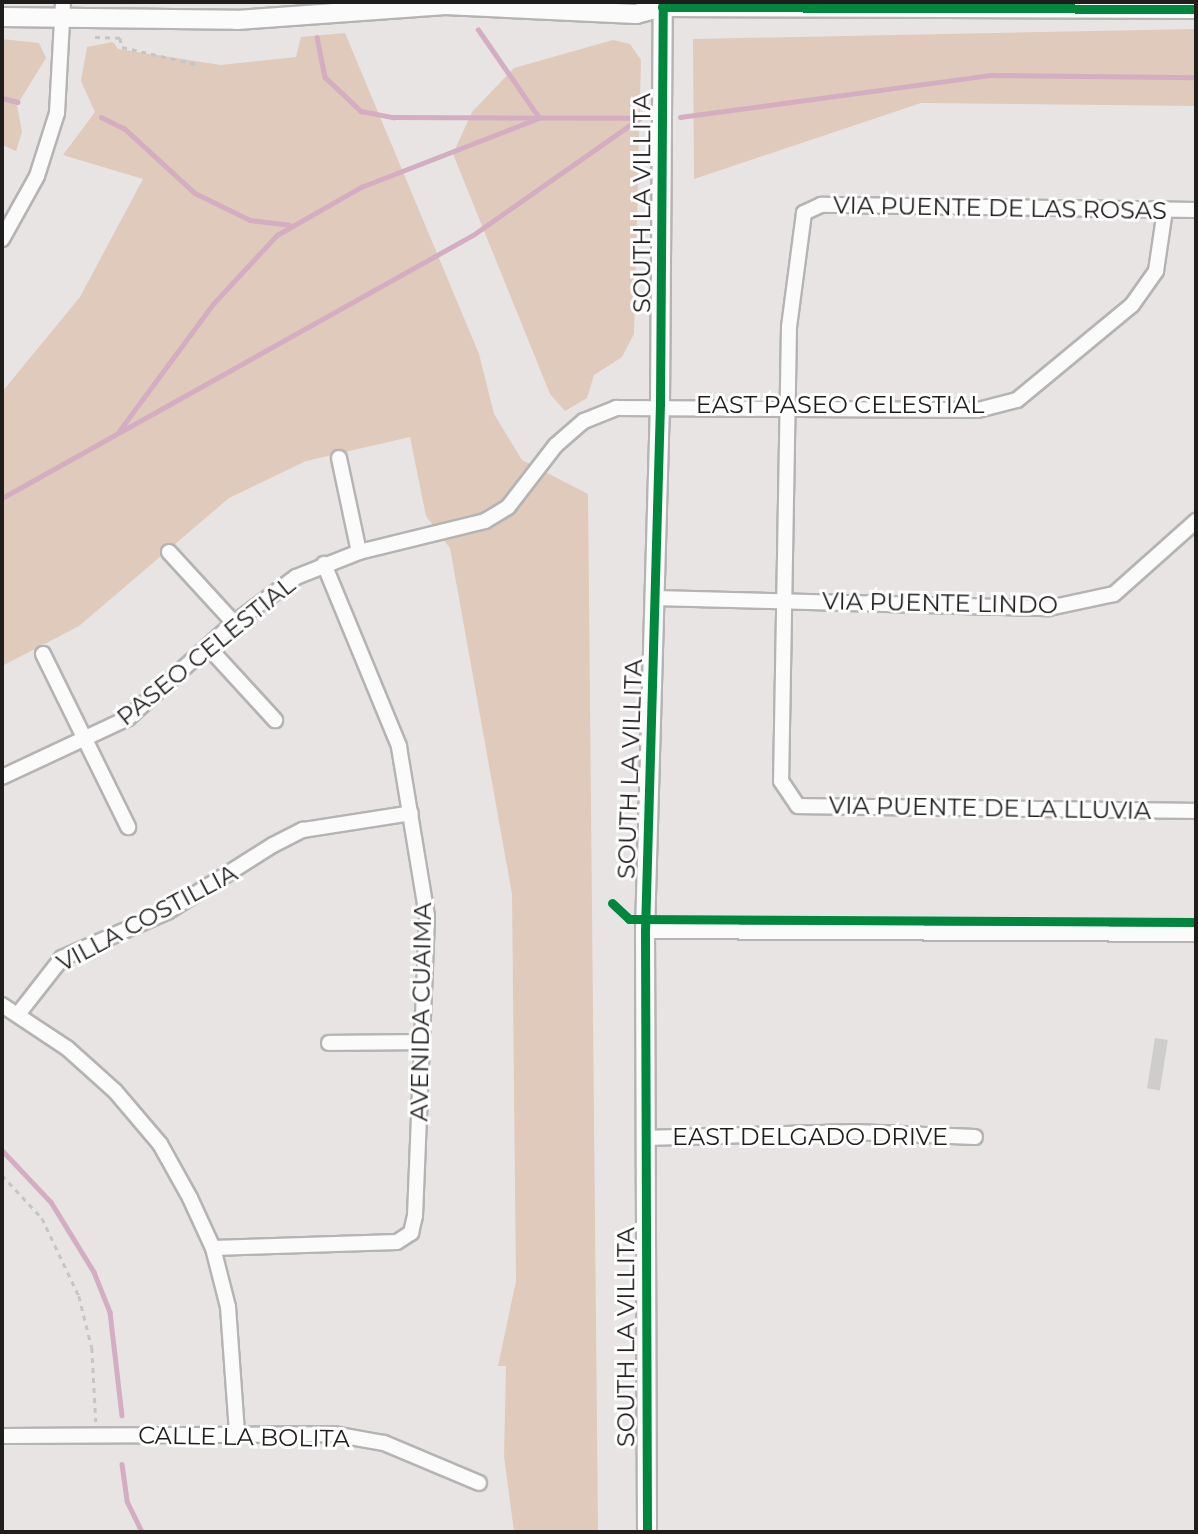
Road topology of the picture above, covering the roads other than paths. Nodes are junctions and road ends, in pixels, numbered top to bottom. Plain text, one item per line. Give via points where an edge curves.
1 (660, 4) edge
2 (1196, 9) edge
3 (64, 10) edge
4 (2, 17) edge
5 (1165, 210) junction
6 (1196, 210) edge
7 (2, 239) edge
8 (660, 404) junction
9 (788, 406) junction
10 (340, 458) dead end
11 (1196, 521) edge
12 (169, 552) dead end
13 (359, 552) junction
14 (324, 564) junction
15 (654, 597) junction
16 (784, 601) junction
17 (234, 623) junction
18 (209, 648) junction
19 (43, 654) dead end
20 (275, 720) dead end
21 (84, 740) junction
22 (2, 777) edge
23 (1196, 811) edge
24 (411, 813) junction
25 (128, 827) dead end
26 (645, 931) junction
27 (1196, 934) edge
28 (2, 1005) edge
29 (19, 1013) junction
30 (421, 1042) junction
31 (329, 1043) dead end
32 (975, 1137) dead end
33 (644, 1138) junction
34 (213, 1248) junction
35 (237, 1433) junction
36 (2, 1436) edge
37 (479, 1483) dead end
38 (647, 1532) edge

1 - 2 street
1 - 3 street via 636,14 445,5 237,20
1 - 8 street, SOUTH LA VILLITA
3 - 4 street
3 - 7 street via 57,113 37,176
5 - 6 street, VIA PUENTE DE LAS ROSAS
5 - 9 street, EAST PASEO CELESTIAL via 1156,271 1132,305 1017,400 978,410
5 - 9 street, VIA PUENTE DE LAS ROSAS via 821,205 804,213 789,327
8 - 9 street, EAST PASEO CELESTIAL
8 - 13 street, PASEO CELESTIAL via 616,408 584,421 556,445 508,507 485,521
8 - 15 street, SOUTH LA VILLITA
9 - 16 street
10 - 13 street
11 - 16 street, VIA PUENTE LINDO via 1144,572 1114,594 1086,602 1049,608
12 - 17 street
13 - 14 street, PASEO CELESTIAL
14 - 17 street, PASEO CELESTIAL
14 - 24 street, AVENIDA CUAIMA via 399,746
15 - 16 street, VIA PUENTE LINDO
15 - 26 street, SOUTH LA VILLITA
16 - 23 street, VIA PUENTE DE LA LLUVIA via 781,781 786,797 798,806
17 - 18 street, PASEO CELESTIAL
18 - 20 street
18 - 21 street, PASEO CELESTIAL via 128,718
19 - 21 street
21 - 22 street, PASEO CELESTIAL
21 - 25 street
24 - 29 street, VILLA COSTILLIA via 303,831 273,845 177,907 61,958
24 - 30 street, AVENIDA CUAIMA via 427,916
26 - 27 street
26 - 33 street, SOUTH LA VILLITA
28 - 29 street
29 - 34 street via 115,1091 160,1144
30 - 31 street
30 - 34 street, AVENIDA CUAIMA via 411,1234 377,1244
32 - 33 street, EAST DELGADO DRIVE via 855,1132
33 - 38 street, SOUTH LA VILLITA
34 - 35 street via 235,1359
35 - 36 street, CALLE LA BOLITA
35 - 37 street, CALLE LA BOLITA via 333,1434 384,1443

